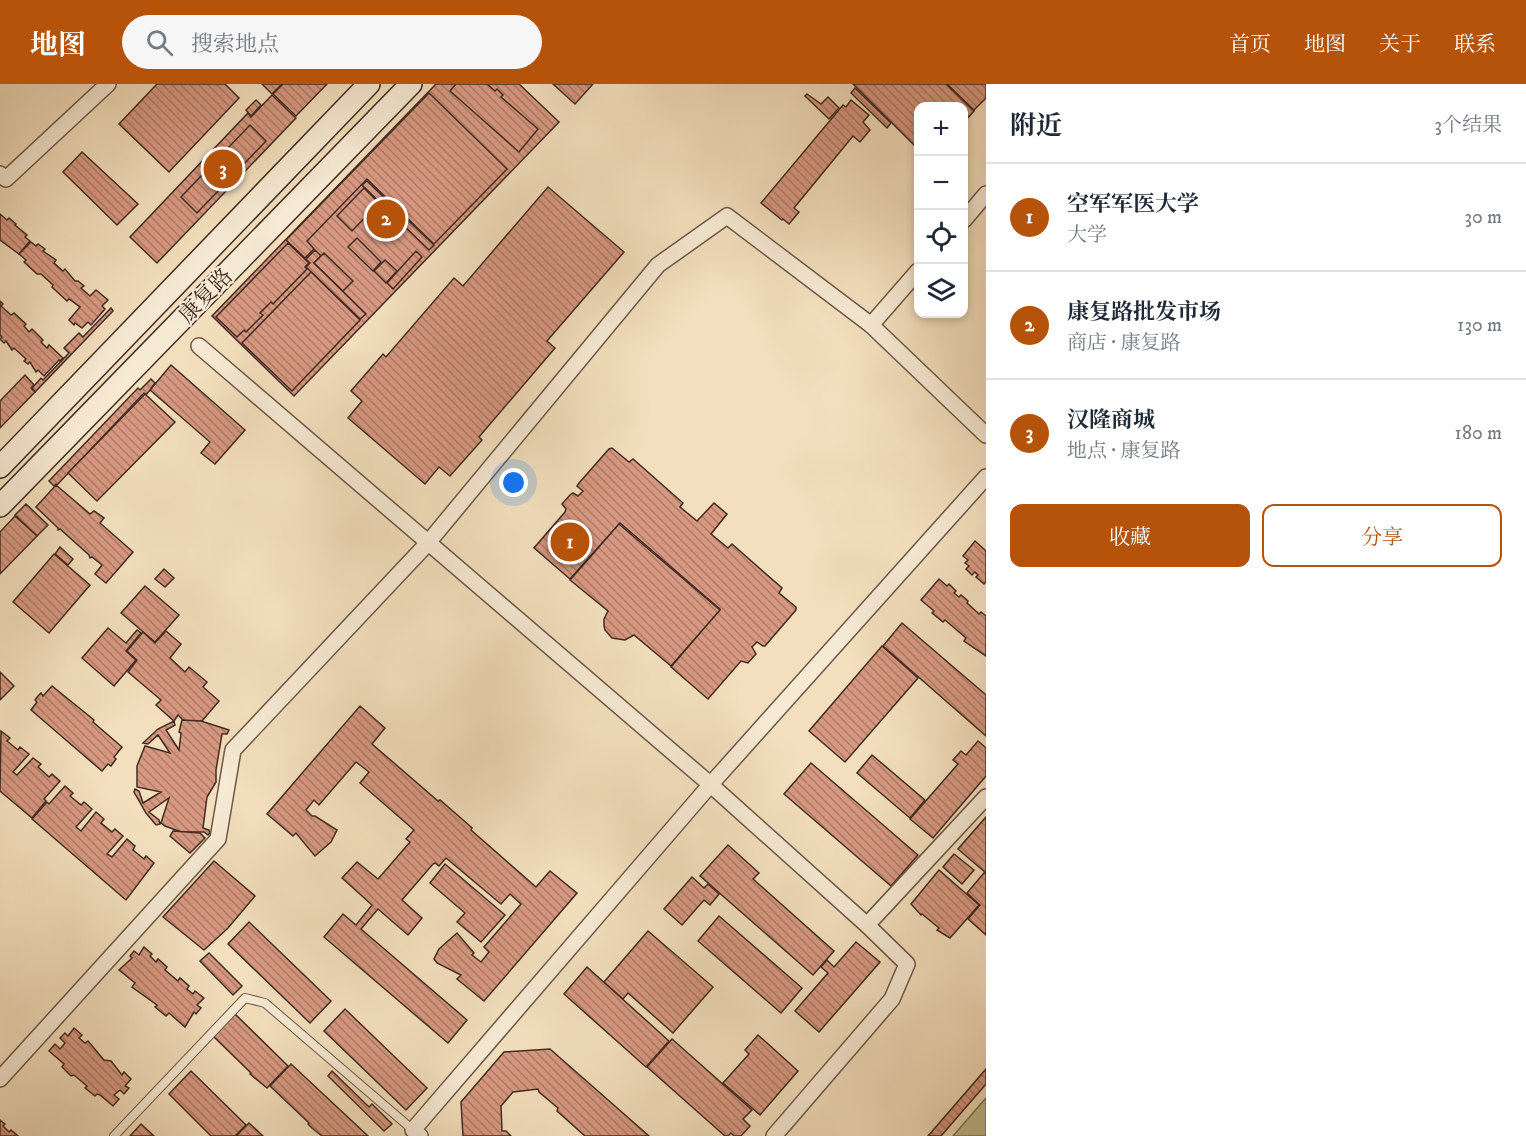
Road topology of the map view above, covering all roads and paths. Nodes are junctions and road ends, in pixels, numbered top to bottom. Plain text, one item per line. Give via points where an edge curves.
1 (108, 84) edge
2 (369, 84) edge
3 (411, 84) edge
4 (0, 174) edge
5 (986, 194) edge
6 (968, 214) edge
7 (914, 276) edge
8 (871, 325) junction
9 (199, 346) dead end
10 (986, 435) edge
11 (0, 467) edge
12 (986, 477) edge
13 (0, 506) edge
14 (427, 544) junction
15 (711, 785) junction
16 (986, 797) edge
17 (867, 925) junction
18 (0, 1079) edge
19 (416, 1133) edge
20 (114, 1136) edge
21 (774, 1136) edge

1 - 4 street via 6,179
2 - 11 main road, 康复路
3 - 13 main road, 康复路
5 - 6 street
7 - 8 street
8 - 10 street
8 - 14 street via 727,216 658,265
9 - 14 street
12 - 15 street
14 - 15 street
14 - 18 street via 233,750 218,839
15 - 17 street
15 - 19 street
16 - 17 street
17 - 21 street via 907,963 892,999
19 - 20 lane via 265,1003 245,998

